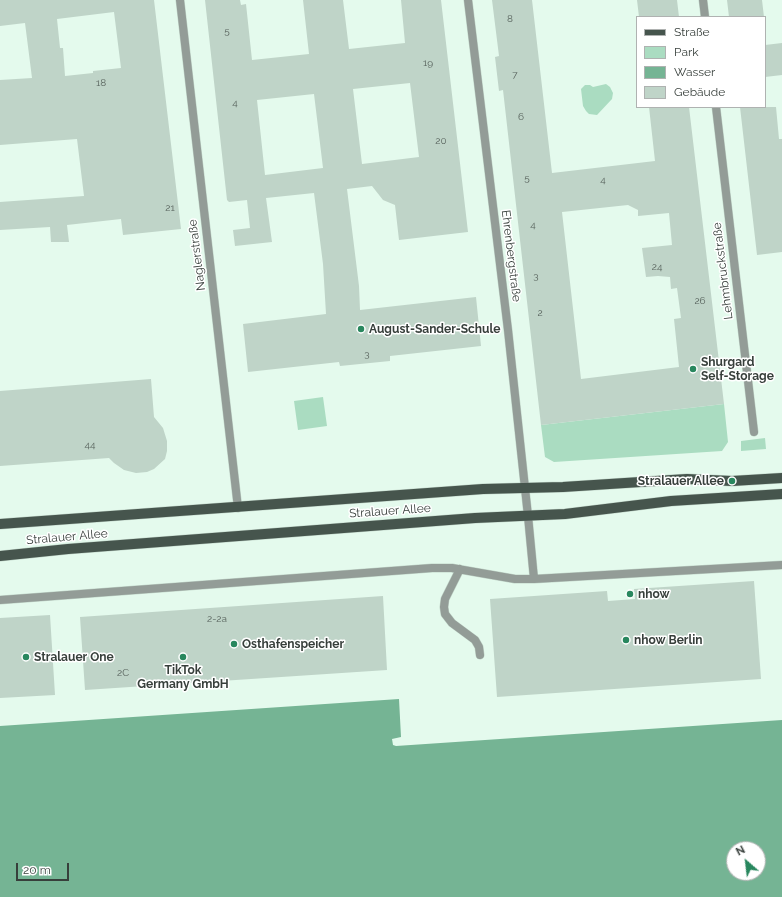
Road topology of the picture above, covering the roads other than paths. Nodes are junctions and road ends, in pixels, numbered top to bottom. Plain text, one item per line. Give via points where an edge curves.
1 (180, 0) edge
2 (468, 0) edge
3 (703, 0) edge
4 (705, 16) edge
5 (716, 108) edge
6 (754, 432) dead end
7 (782, 478) edge
8 (525, 487) junction
9 (782, 494) edge
10 (238, 508) junction
11 (528, 516) junction
12 (0, 524) edge
13 (0, 556) edge
14 (782, 565) edge
15 (460, 569) junction
16 (534, 579) junction
17 (0, 600) edge
18 (480, 655) dead end

1 - 10 street, Naglerstraße
2 - 8 street, Ehrenbergstraße
3 - 4 street
5 - 6 street, Lehmbruckstraße
7 - 8 main road, Stralauer Allee via 732,481 687,479
8 - 10 main road, Stralauer Allee
8 - 11 street, Ehrenbergstraße
9 - 11 main road, Stralauer Allee via 671,501
10 - 12 main road, Stralauer Allee
11 - 13 main road, Stralauer Allee via 404,523
11 - 16 street, Ehrenbergstraße
14 - 16 street
15 - 16 street via 515,579
15 - 17 street via 432,568
15 - 18 street via 445,599 444,607 452,623 475,640

